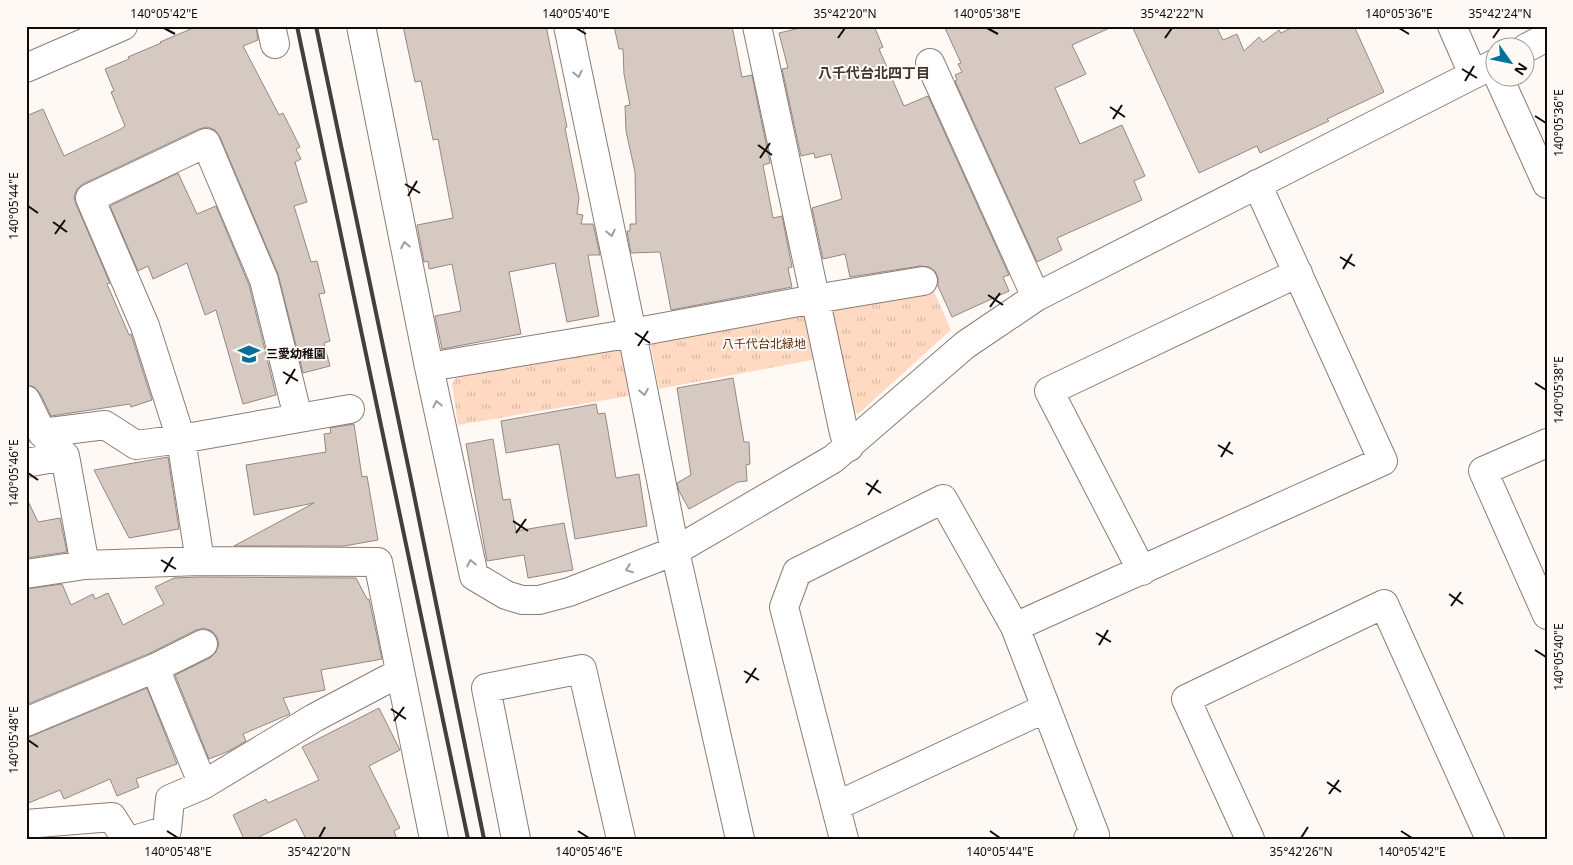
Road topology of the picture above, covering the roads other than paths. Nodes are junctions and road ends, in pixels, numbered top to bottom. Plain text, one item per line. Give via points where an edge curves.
1 (122, 26) edge
2 (361, 26) edge
3 (568, 26) edge
4 (757, 26) edge
5 (1452, 26) edge
6 (930, 63) dead end
7 (26, 68) edge
8 (1486, 68) edge
9 (1486, 73) edge
10 (1497, 88) edge
11 (1257, 184) junction
12 (1547, 184) edge
13 (1298, 273) junction
14 (924, 281) dead end
15 (1036, 297) junction
16 (815, 299) junction
17 (632, 333) junction
18 (429, 367) junction
19 (26, 400) edge
20 (350, 409) dead end
21 (298, 417) junction
22 (42, 434) junction
23 (181, 439) junction
24 (1547, 443) edge
25 (849, 447) junction
26 (65, 456) junction
27 (26, 462) edge
28 (675, 551) junction
29 (200, 561) junction
30 (85, 565) junction
31 (1142, 571) junction
32 (26, 574) edge
33 (1547, 615) edge
34 (1015, 627) junction
35 (203, 644) dead end
36 (155, 668) junction
37 (399, 673) junction
38 (1046, 708) junction
39 (26, 722) edge
40 (203, 785) junction
41 (836, 806) junction
42 (26, 824) edge
43 (126, 839) edge
44 (137, 839) edge
45 (434, 839) edge
46 (516, 839) edge
47 (621, 839) edge
48 (740, 839) edge
49 (844, 839) edge
50 (1088, 839) edge
51 (1250, 839) edge
52 (1490, 839) edge

1 - 7 street
18 -> 2 street
3 -> 17 street
4 - 16 street
5 - 8 street
6 - 15 street
9 - 11 street
10 - 12 street
11 - 13 street
11 - 15 street
13 - 31 street via 1383,461
13 - 31 street via 1049,391
14 - 16 street
15 - 25 street via 966,345
16 - 17 street
16 - 25 street
17 - 18 street
17 -> 28 street
28 -> 18 street via 569,592 539,600 522,600 506,595 474,576
19 - 22 street
20 - 21 street
21 - 23 street
21 - 23 street via 264,280 206,143 90,198 145,326
22 - 23 street via 104,425 136,445
22 - 26 street
23 - 29 street
24 - 33 street via 1483,471
25 - 28 street via 833,460
26 - 27 street
26 - 30 street
28 - 48 street
29 - 30 street
29 - 37 street via 378,562
30 - 32 street
31 - 34 street
34 - 38 street
34 - 41 street via 943,499 797,572 784,607
35 - 36 street
36 - 39 street
36 - 40 street
37 - 40 street via 314,718
37 - 45 street
38 - 41 street
38 - 50 street via 1095,835
40 - 44 street via 170,799 167,830
41 - 49 street
42 - 43 street via 112,817
46 - 47 street via 486,688 582,669
51 - 52 street via 1186,699 1384,604

